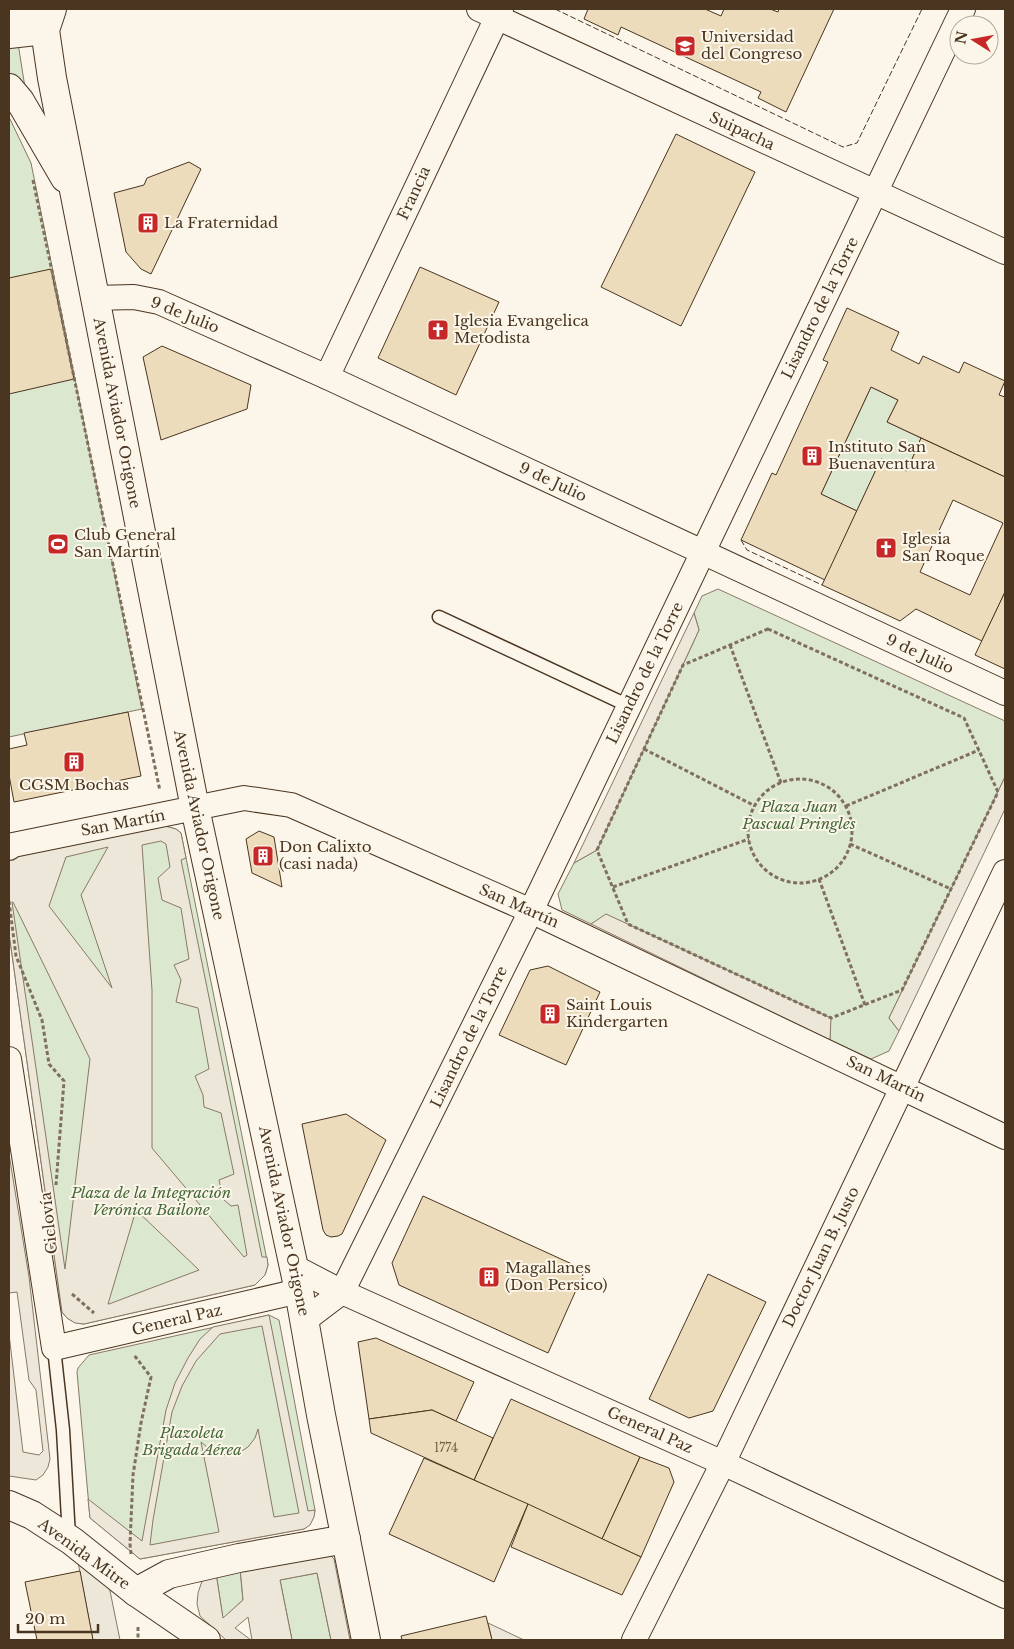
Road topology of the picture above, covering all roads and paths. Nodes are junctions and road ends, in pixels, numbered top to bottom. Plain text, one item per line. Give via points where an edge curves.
1 (12, 9) edge
2 (963, 9) edge
3 (492, 12) edge
4 (48, 20) edge
5 (9, 34) edge
6 (9, 88) edge
7 (32, 178) dead end
8 (875, 192) junction
9 (74, 194) junction
10 (1005, 252) edge
11 (94, 298) junction
12 (327, 377) junction
13 (703, 552) junction
14 (439, 616) dead end
15 (730, 645) junction
16 (1005, 693) edge
17 (629, 706) junction
18 (644, 749) junction
19 (979, 750) junction
20 (780, 783) junction
21 (160, 794) dead end
22 (755, 806) junction
23 (846, 806) junction
24 (195, 808) junction
25 (749, 840) junction
26 (850, 844) junction
27 (9, 848) edge
28 (1005, 872) edge
29 (818, 880) junction
30 (612, 887) junction
31 (951, 889) junction
32 (9, 901) edge
33 (531, 911) junction
34 (865, 1005) junction
35 (9, 1059) edge
36 (903, 1086) junction
37 (1005, 1137) edge
38 (55, 1193) dead end
39 (297, 1279) junction
40 (68, 1290) dead end
41 (342, 1292) junction
42 (304, 1320) junction
43 (117, 1334) junction
44 (54, 1348) junction
45 (723, 1463) junction
46 (9, 1505) edge
47 (69, 1539) junction
48 (346, 1539) junction
49 (136, 1592) junction
50 (1005, 1596) edge
51 (138, 1640) edge
52 (206, 1640) edge
53 (366, 1640) edge
54 (634, 1640) edge

1 - 4 main road
2 - 8 street, Lisandro de la Torre
3 - 8 street, Suipacha
3 - 12 street, Francia
4 - 5 main road
4 - 9 main road, Avenida Aviador Origone via 52,78
6 - 9 main road
7 - 21 path
8 - 10 street, Suipacha
8 - 13 street, Lisandro de la Torre
9 - 11 main road, Avenida Aviador Origone
11 - 12 street, 9 de Julio via 134,297 158,302
11 - 24 main road, Avenida Aviador Origone
12 - 13 street, 9 de Julio
13 - 16 street, 9 de Julio
13 - 17 street, Lisandro de la Torre
14 - 17 lane
15 - 18 path via 683,665
15 - 19 path via 768,629 964,718
15 - 20 path
17 - 33 street, Lisandro de la Torre
18 - 22 path
18 - 30 path via 597,850
19 - 23 path
19 - 31 path via 998,792
20 - 22 path via 766,792
20 - 23 path via 797,779 815,780 830,788
22 - 25 path via 749,822
23 - 26 path via 853,833
24 - 27 street, San Martín
24 - 33 street, San Martín via 244,798 291,805
24 - 39 main road, Avenida Aviador Origone
25 - 29 path via 754,856 778,879 795,883
25 - 30 path
26 - 29 path via 841,864
26 - 31 path
28 - 36 street, Doctor Juan B. Justo
29 - 34 path
30 - 34 path via 628,924 830,1018
31 - 34 path via 902,990
32 - 38 path, Ciclovía via 16,956 42,1020 49,1064 64,1081
33 - 36 street, San Martín
33 - 41 street, Lisandro de la Torre
35 - 44 street
36 - 37 street, San Martín
36 - 45 street, Doctor Juan B. Justo
39 - 41 street, General Paz
39 - 42 main road, Avenida Aviador Origone
39 - 43 street, General Paz
40 - 43 path
41 - 42 street, Lisandro de la Torre
41 - 45 street, General Paz
42 - 48 main road, Avenida Aviador Origone
43 - 44 street, General Paz
43 - 49 path via 151,1377 133,1476 130,1544
44 - 47 lane via 63,1430
45 - 50 street, General Paz
45 - 54 street, Doctor Juan B. Justo
46 - 47 main road, Avenida Mitre via 32,1515
47 - 49 main road, Avenida Mitre
48 - 49 main road via 169,1574
48 - 53 main road, Avenida Aviador Origone
49 - 51 path
49 - 52 main road, Avenida Mitre

